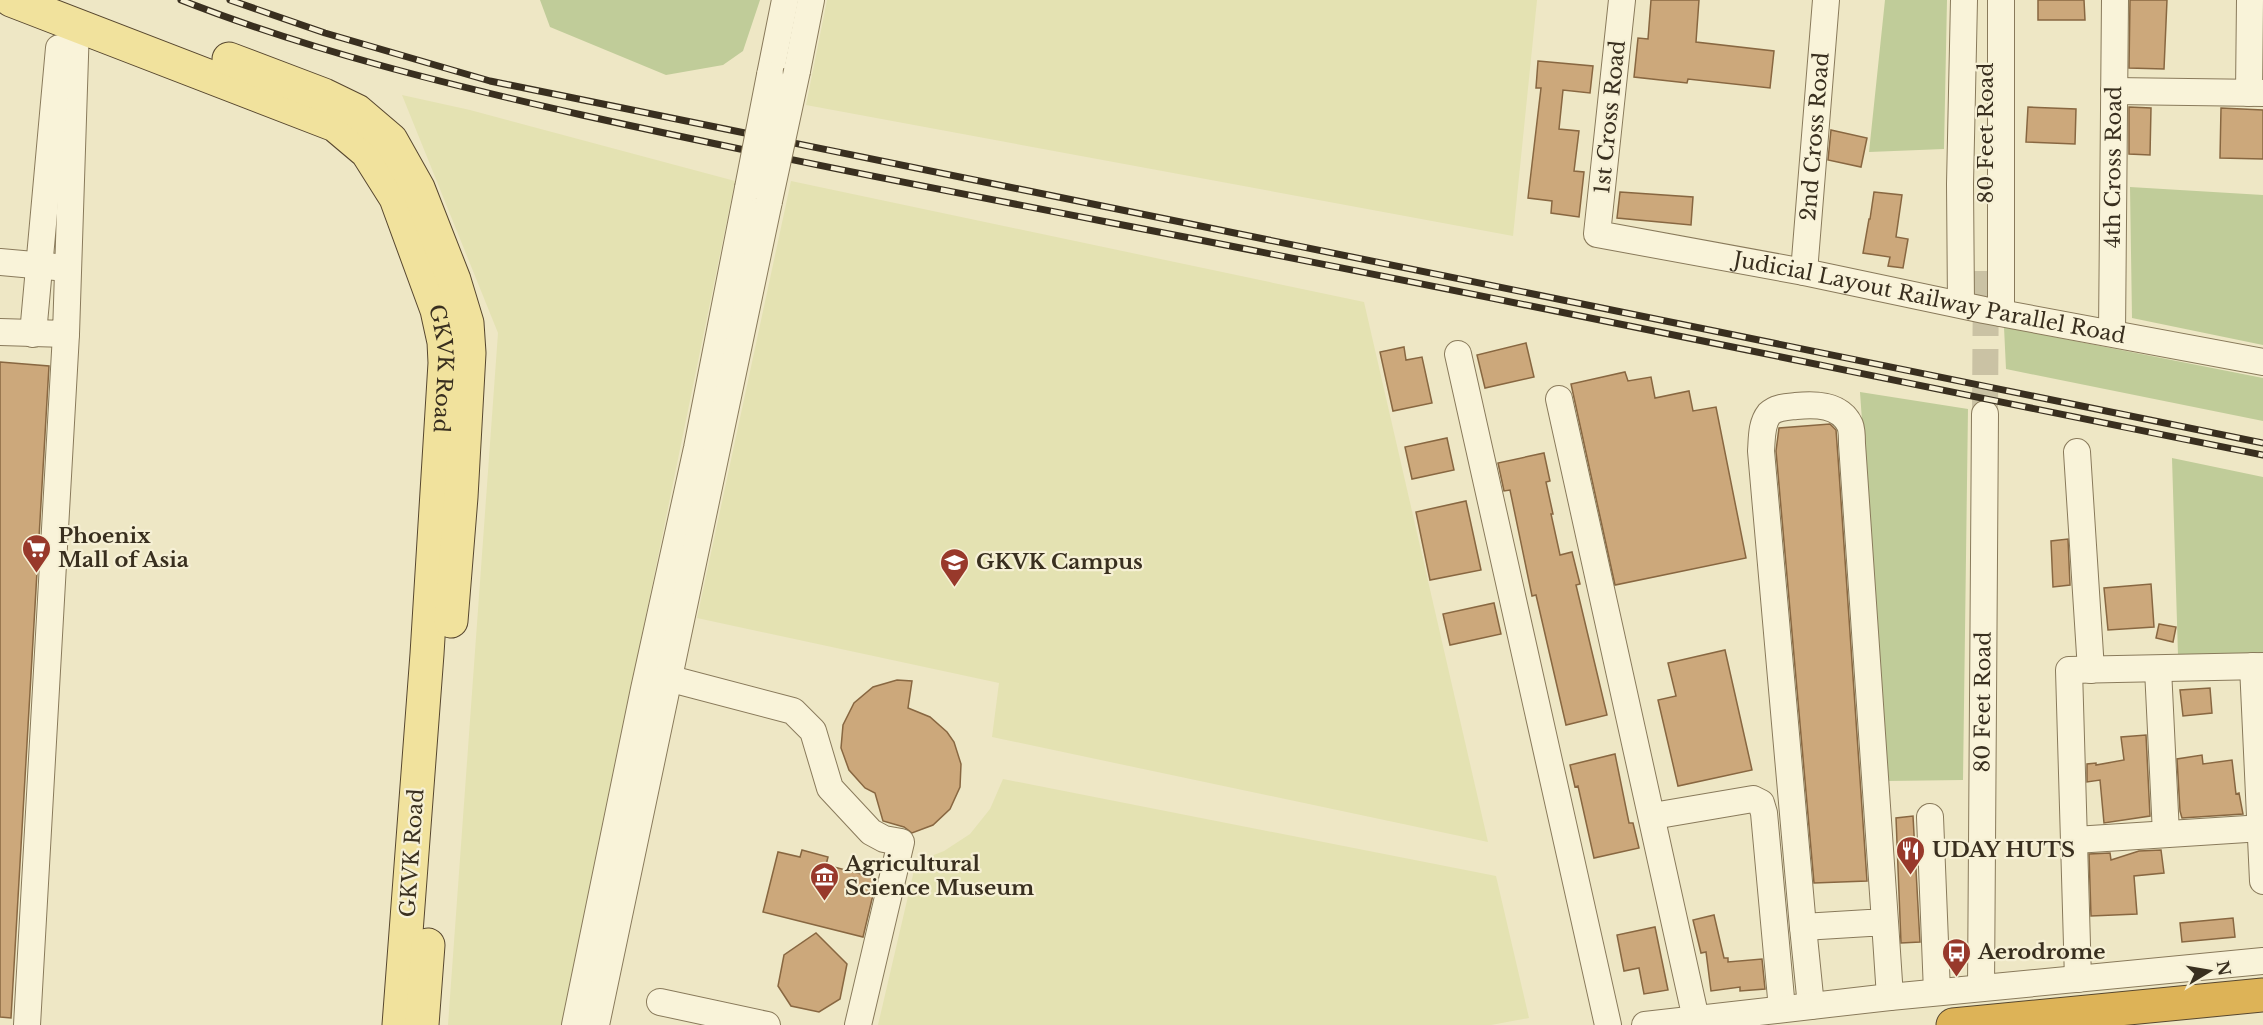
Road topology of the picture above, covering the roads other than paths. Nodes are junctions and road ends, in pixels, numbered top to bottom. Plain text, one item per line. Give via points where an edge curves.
1 (11, 0) edge
2 (785, 0) edge
3 (811, 0) edge
4 (1622, 0) edge
5 (1826, 0) edge
6 (1964, 0) edge
7 (1987, 0) edge
8 (2001, 0) edge
9 (2115, 0) edge
10 (2250, 0) edge
11 (69, 15) edge
12 (2114, 91) junction
13 (2256, 93) edge
14 (367, 135) junction
15 (759, 194) junction
16 (1597, 234) joint
17 (0, 262) edge
18 (39, 266) junction
19 (1986, 266) tunnel mouth
20 (68, 268) junction
21 (1804, 272) junction
22 (1961, 304) junction
23 (2001, 313) junction
24 (0, 332) edge
25 (2112, 333) junction
26 (33, 334) junction
27 (66, 334) junction
28 (1458, 354) dead end
29 (2263, 362) edge
30 (1559, 399) dead end
31 (1985, 414) tunnel mouth
32 (2077, 452) dead end
33 (2258, 666) edge
34 (2158, 669) junction
35 (2091, 670) junction
36 (658, 676) junction
37 (1653, 816) junction
38 (1930, 817) dead end
39 (2262, 828) edge
40 (2166, 834) junction
41 (2075, 840) junction
42 (2263, 880) edge
43 (1885, 922) junction
44 (1803, 927) junction
45 (2263, 961) edge
46 (2078, 978) junction
47 (1981, 988) junction
48 (1937, 992) junction
49 (2263, 995) edge
50 (1890, 997) junction
51 (660, 1002) dead end
52 (1811, 1006) junction
53 (1782, 1009) junction
54 (2263, 1012) edge
55 (1696, 1019) junction
56 (27, 1025) edge
57 (399, 1025) edge
58 (422, 1025) edge
59 (575, 1025) edge
60 (596, 1025) edge
61 (767, 1025) edge
62 (858, 1025) edge
63 (1608, 1025) edge
64 (1645, 1025) edge
65 (1953, 1025) edge
66 (2138, 1025) edge

1 - 11 main road, GKVK Road
2 - 15 street, bridge via 770,75
3 - 15 street, bridge via 797,71
4 - 16 street, 1st Cross Road
5 - 21 street, 2nd Cross Road
6 - 22 street
7 - 19 street, 80 Feet Road
8 - 23 street
9 - 12 street, 4th Cross Road
10 - 13 street
11 - 14 main road, GKVK Road via 324,95 357,111
11 - 18 street
11 - 20 street
12 - 13 street
12 - 25 street, 4th Cross Road
14 - 57 main road, GKVK Road via 367,152 396,198 437,310 445,363
14 - 58 main road, GKVK Road via 391,140 418,188 454,280 467,323 469,353
15 - 36 street
16 - 21 street, Judicial Layout Railway Parallel Road
17 - 18 street
18 - 20 street
18 - 26 street
20 - 27 street
21 - 22 street, Judicial Layout Railway Parallel Road
22 - 23 street, Judicial Layout Railway Parallel Road
23 - 25 street, Judicial Layout Railway Parallel Road
24 - 26 street
25 - 29 street, Judicial Layout Railway Parallel Road
26 - 27 street
27 - 56 street
28 - 63 street
30 - 37 street
31 - 47 street, 80 Feet Road
32 - 35 street
33 - 34 street
33 - 39 street
34 - 35 street
34 - 40 street
35 - 41 street via 2069,670
36 - 59 street
36 - 60 street
36 - 62 street via 793,711 813,731 830,788 871,832 901,842
37 - 53 street via 1754,799 1761,803
37 - 55 street
38 - 48 street
39 - 40 street
39 - 42 street
40 - 41 street
41 - 46 street
43 - 44 street
43 - 44 street via 1850,426 1830,406 1807,405 1781,408 1769,414 1762,427 1761,451
43 - 50 street
44 - 52 street
45 - 46 street
46 - 47 street
47 - 48 street
48 - 50 street
49 - 65 highway
50 - 52 street
51 - 61 street
52 - 53 street
53 - 55 street
54 - 66 highway
55 - 64 street

